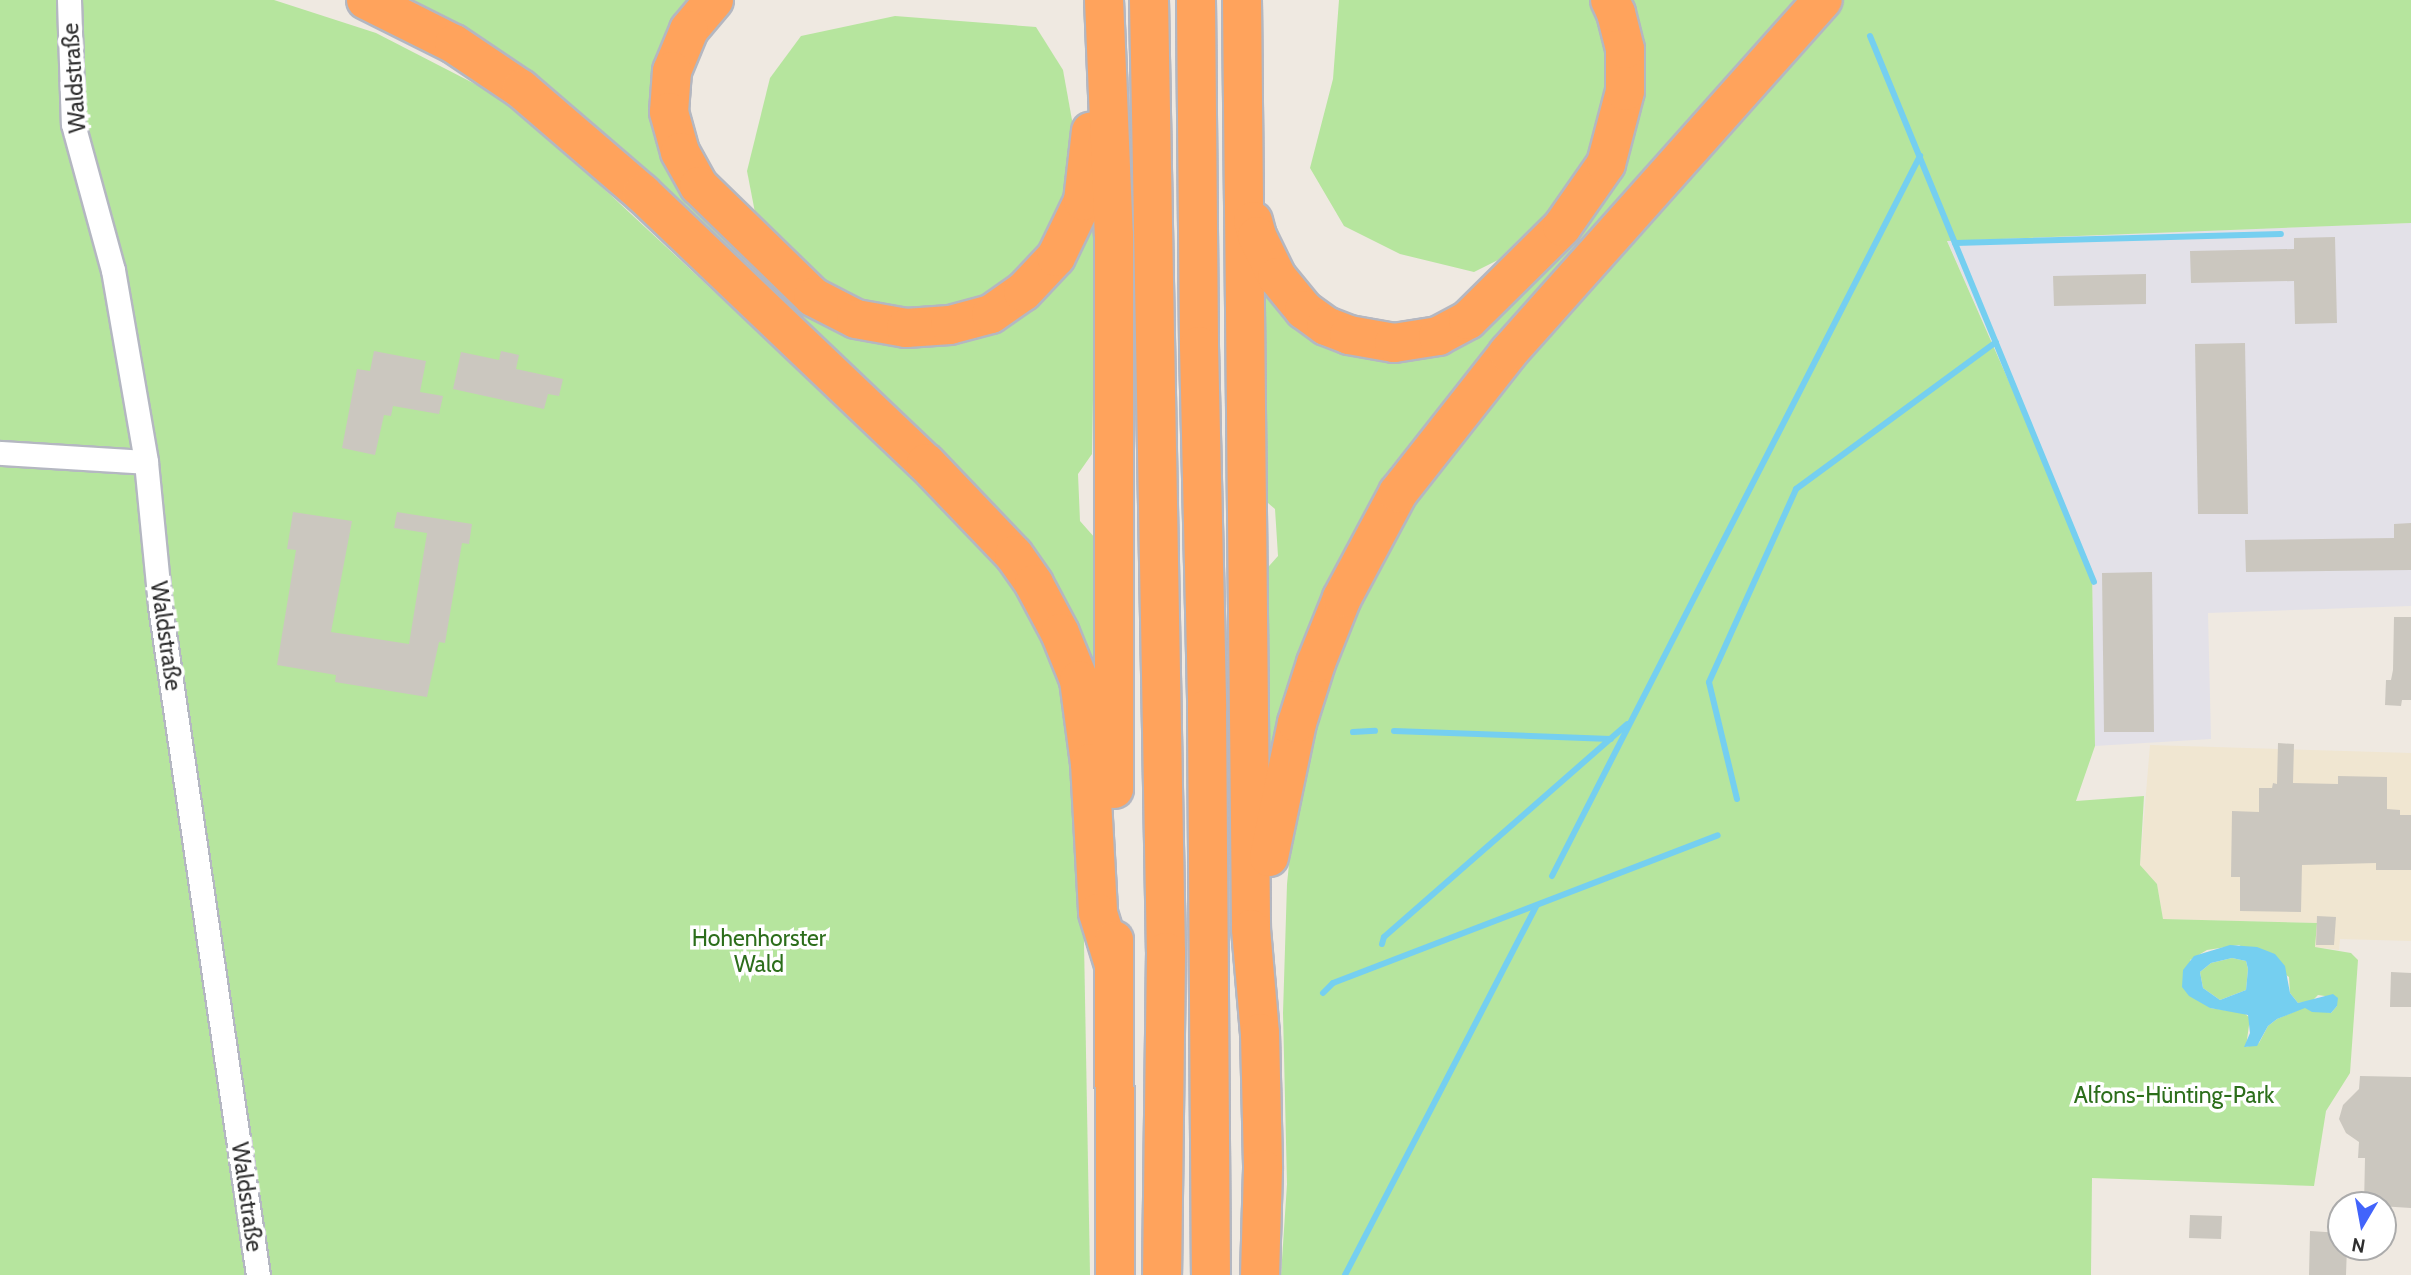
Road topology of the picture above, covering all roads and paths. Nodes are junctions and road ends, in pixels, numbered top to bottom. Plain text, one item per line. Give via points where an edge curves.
1 (69, 0) edge
2 (366, 0) edge
3 (714, 0) edge
4 (1149, 0) edge
5 (1196, 0) edge
6 (1242, 0) edge
7 (1610, 0) edge
8 (1823, 0) edge
9 (1105, 18) edge
10 (1245, 188) junction
11 (0, 453) edge
12 (146, 462) junction
13 (1114, 965) junction
14 (1259, 1034) junction
15 (258, 1275) edge
16 (1115, 1275) edge
17 (1162, 1275) edge
18 (1211, 1275) edge
19 (1260, 1275) edge

1 - 12 street, Waldstraße via 73,124 113,270
2 - 13 highway via 454,44 521,89 662,212 926,463 1014,555 1060,633 1079,680 1090,763 1098,913
3 - 9 highway via 689,30 672,71 669,112 680,152 699,186 813,297 856,318 906,328 950,325 991,314 1023,292 1056,257 1083,201
4 - 17 highway via 1166,952
5 - 18 highway
6 - 10 highway
7 - 10 highway via 1625,48 1625,91 1606,164 1562,227 1527,264 1468,320 1438,336 1394,343 1349,335 1304,310 1277,278 1257,236
8 - 14 highway via 1508,353 1425,454 1372,536 1342,598 1297,723 1270,841 1266,986
9 - 13 highway via 1114,235
10 - 14 highway via 1251,929
11 - 12 street
12 - 15 street, Waldstraße via 160,606
13 - 16 highway
14 - 19 highway

